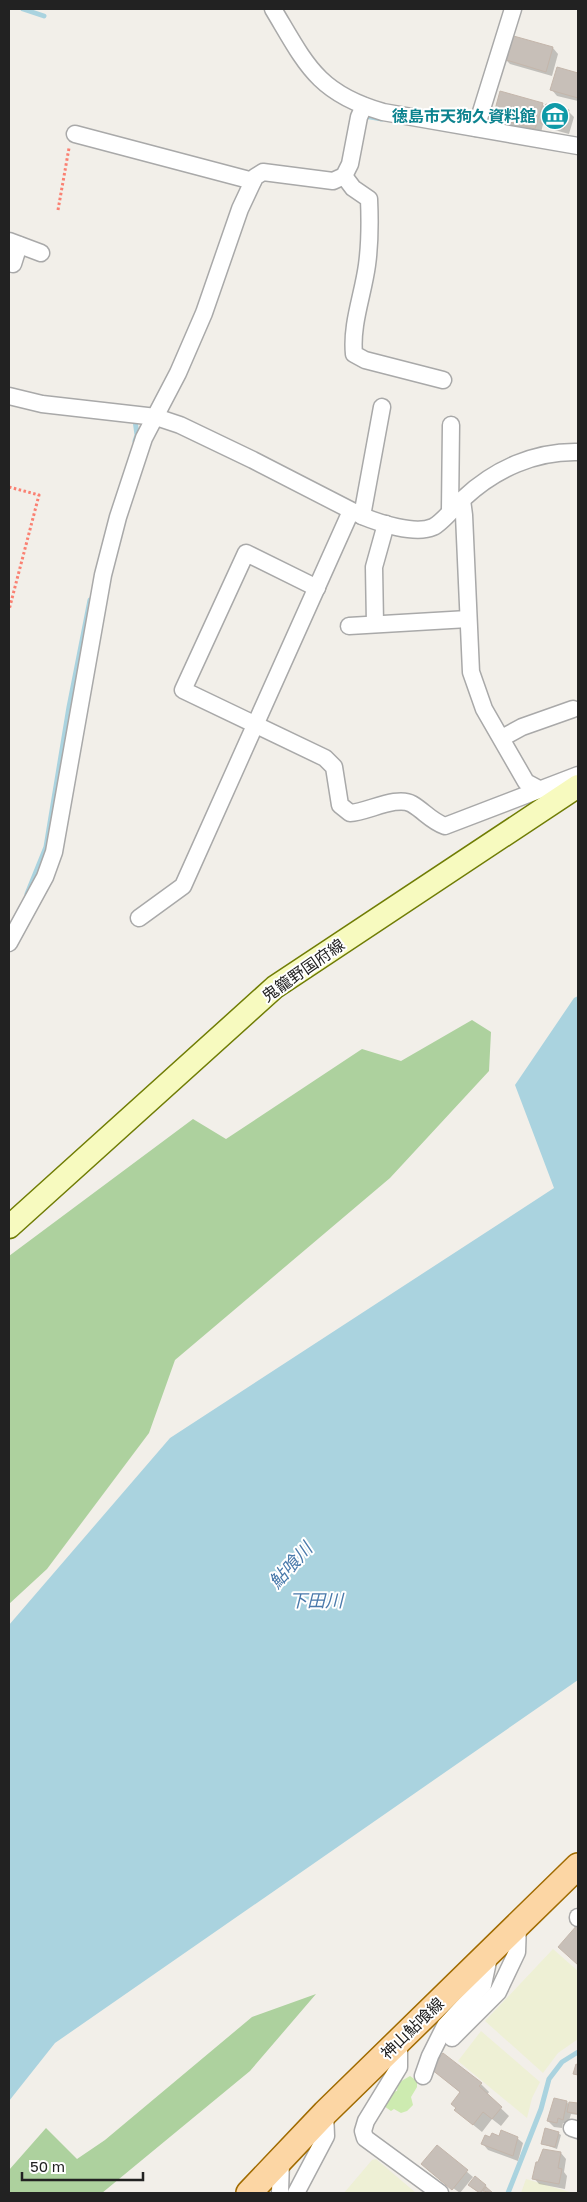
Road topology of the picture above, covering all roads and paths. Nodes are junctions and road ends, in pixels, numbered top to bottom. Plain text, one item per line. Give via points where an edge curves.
1 (273, 9) edge
2 (513, 9) edge
3 (364, 106) junction
4 (476, 128) junction
5 (75, 134) joint
6 (578, 146) edge
7 (344, 176) junction
8 (253, 181) junction
9 (58, 210) dead end
10 (14, 243) edge
11 (41, 252) dead end
12 (13, 264) dead end
13 (443, 380) dead end
14 (9, 396) edge
15 (382, 407) dead end
16 (156, 416) junction
17 (451, 425) dead end
18 (578, 452) edge
19 (9, 487) edge
20 (456, 505) junction
21 (356, 513) junction
22 (386, 524) junction
23 (317, 588) junction
24 (9, 610) edge
25 (468, 619) junction
26 (374, 624) junction
27 (349, 626) dead end
28 (573, 709) dead end
29 (256, 723) junction
30 (502, 738) junction
31 (578, 775) edge
32 (578, 786) edge
33 (539, 789) junction
34 (139, 918) dead end
35 (9, 943) edge
36 (14, 1217) edge
37 (578, 1866) edge
38 (518, 1924) junction
39 (490, 1952) junction
40 (452, 2038) dead end
41 (399, 2041) junction
42 (423, 2076) dead end
43 (326, 2113) junction
44 (281, 2159) junction
45 (249, 2193) edge
46 (280, 2193) edge
47 (296, 2193) edge
48 (440, 2193) edge

1 - 3 street via 306,63 322,82 346,99
2 - 4 street
3 - 4 street
3 - 7 street
4 - 6 street
5 - 8 street
5 - 9 path via 69,144
7 - 8 street via 333,181 263,172
7 - 13 street via 353,188 369,199 367,265 352,340 354,354 364,360
8 - 16 street via 204,313
10 - 11 street
10 - 12 street
14 - 16 street via 42,404
15 - 21 street
16 - 21 street via 254,460
16 - 35 street via 144,438 103,575 54,852 45,877
17 - 20 street
18 - 20 street via 528,458 482,480
19 - 24 path via 39,495
20 - 22 street via 433,527 413,530
20 - 25 street via 464,515
21 - 22 street
21 - 23 street
22 - 26 street via 374,567
23 - 29 street
23 - 29 street via 246,553 183,690
25 - 26 street
25 - 30 street via 471,672 484,709
26 - 27 street
28 - 30 street via 522,727
29 - 33 street via 325,758 334,767 340,805 350,813 364,812 392,802 411,803 435,823 445,826
29 - 34 street via 183,886
30 - 33 street via 526,782
31 - 33 street
32 - 36 main road, 鬼籠野国府線 via 275,987
37 - 38 main road, 神山鮎喰線
38 - 39 main road, 神山鮎喰線
38 - 40 street via 517,1952 498,1992
39 - 41 main road, 神山鮎喰線
39 - 42 street via 483,1985 445,2026
41 - 43 main road, 神山鮎喰線
41 - 48 street via 399,2066 363,2131 365,2138
43 - 44 main road, 神山鮎喰線
43 - 47 street via 326,2136
44 - 45 main road, 神山鮎喰線
44 - 46 street

